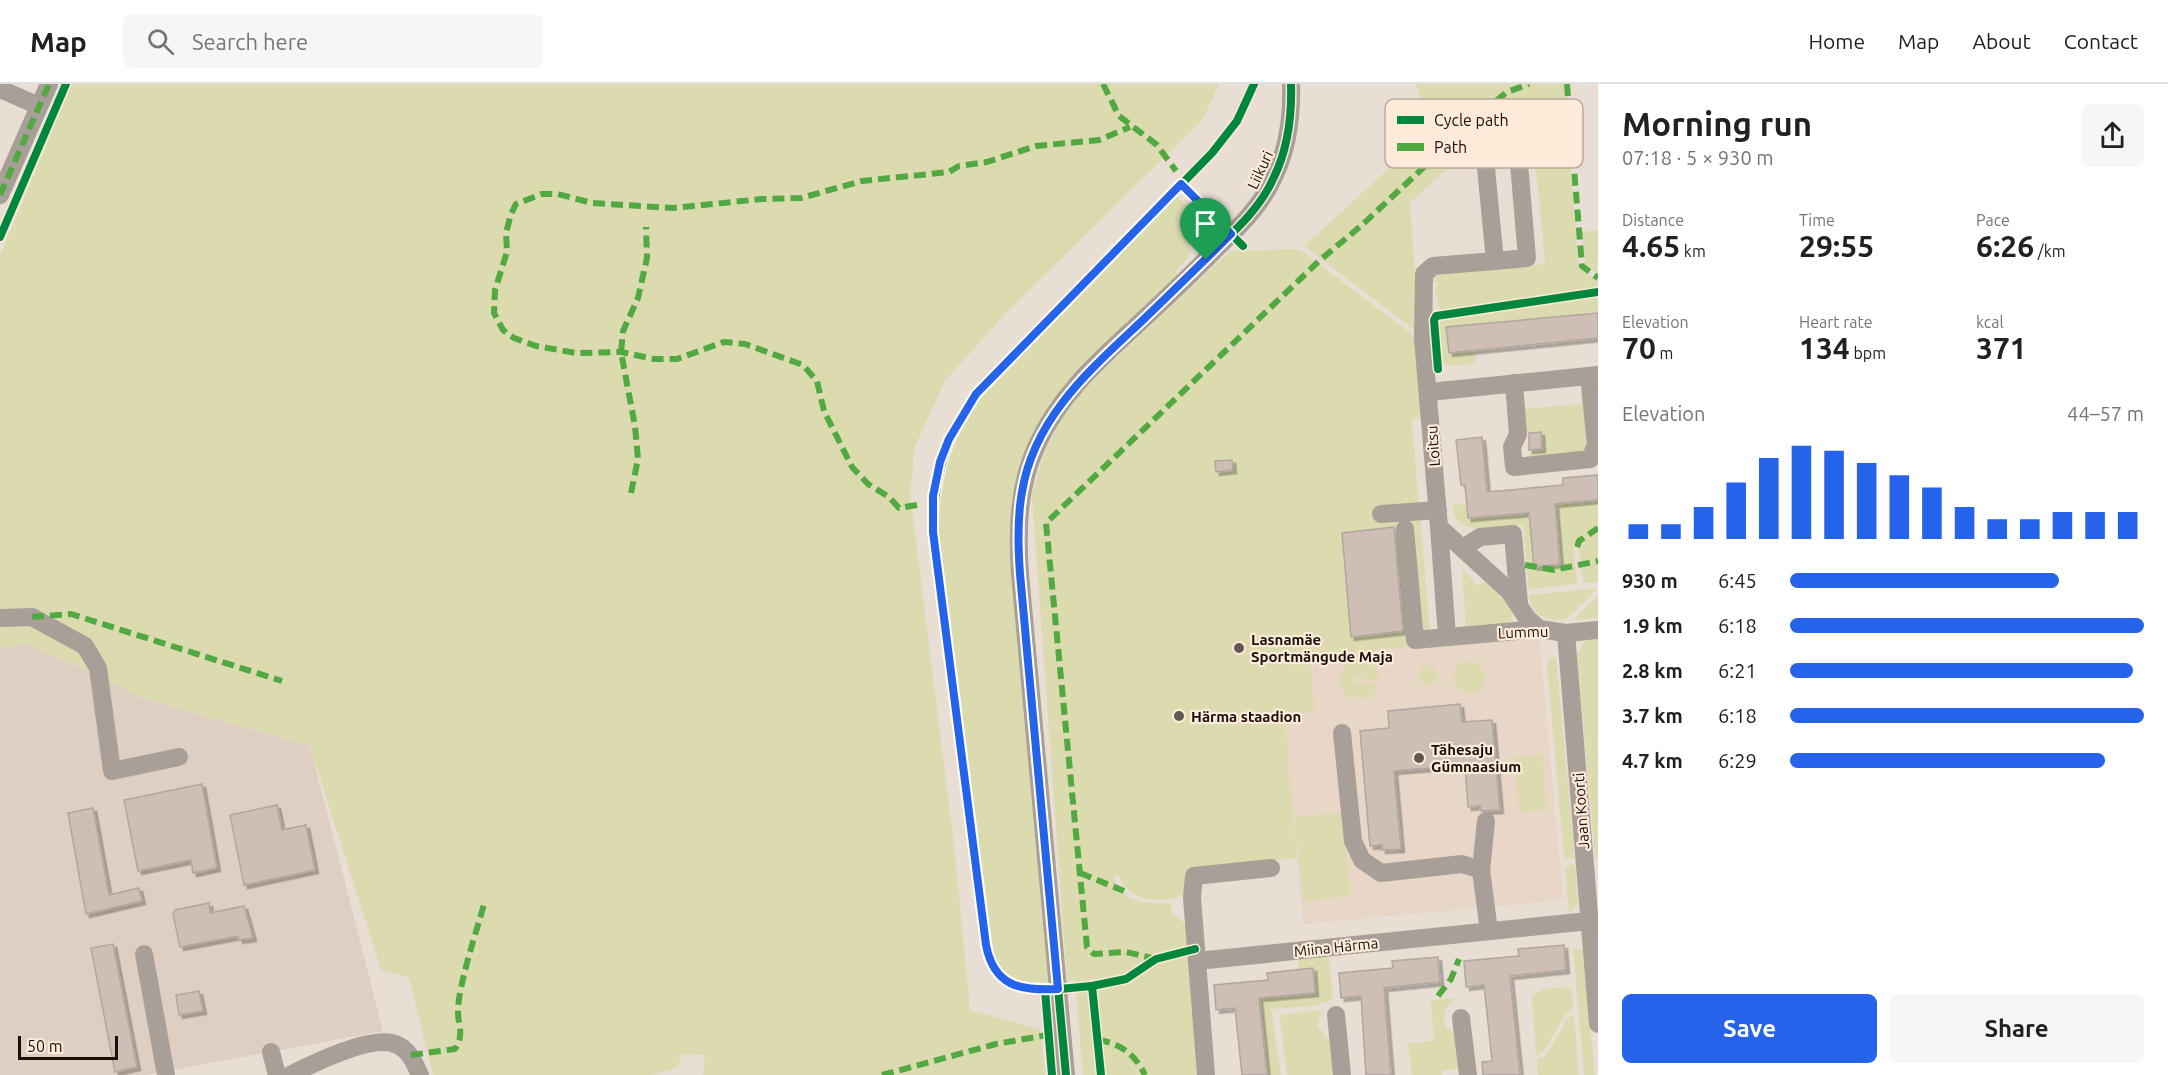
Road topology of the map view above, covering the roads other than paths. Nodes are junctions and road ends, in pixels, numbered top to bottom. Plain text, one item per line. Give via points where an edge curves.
1 (49, 84) edge
2 (1292, 84) edge
3 (0, 89) edge
4 (39, 106) junction
5 (1486, 168) edge
6 (1519, 168) edge
7 (0, 195) edge
8 (1495, 261) junction
9 (1594, 376) edge
10 (1514, 383) junction
11 (1429, 392) junction
12 (1382, 514) dead end
13 (1439, 518) junction
14 (1405, 530) dead end
15 (1463, 548) junction
16 (1519, 603) junction
17 (0, 618) edge
18 (1539, 629) junction
19 (1598, 630) edge
20 (1566, 633) junction
21 (1447, 637) junction
22 (1342, 733) dead end
23 (179, 757) dead end
24 (1486, 821) dead end
25 (1271, 868) dead end
26 (1480, 870) junction
27 (1592, 887) edge
28 (1589, 921) junction
29 (1489, 931) junction
30 (144, 954) dead end
31 (1197, 961) junction
32 (1336, 1015) dead end
33 (1461, 1018) dead end
34 (1598, 1024) edge
35 (271, 1052) dead end
36 (166, 1075) edge
37 (277, 1075) edge
38 (290, 1075) edge
39 (420, 1075) edge
40 (1066, 1075) edge
41 (1206, 1075) edge
42 (1342, 1075) edge
43 (1468, 1075) edge

1 - 4 street
2 - 40 street, Liikuri via 1287,138 1268,189 1238,228 1068,394 1036,447 1022,491 1018,529 1020,574
3 - 4 street
4 - 7 street
5 - 8 street
6 - 8 street via 1527,258
8 - 11 street, Loitsu via 1433,266 1424,274 1423,339
9 - 10 street
9 - 10 street via 1596,445 1590,459 1514,467 1512,447 1518,434
10 - 11 street
11 - 13 street, Loitsu
12 - 13 street
13 - 15 street
13 - 21 street, Loitsu
14 - 21 street, Lummu via 1415,640
15 - 16 street
15 - 16 street via 1480,537 1513,534
16 - 18 street
17 - 23 street via 32,617 85,646 98,668 112,771
18 - 20 street, Lummu
18 - 21 street, Lummu
19 - 20 street, Lummu
20 - 27 street, Jaan Koorti
22 - 26 street via 1353,842 1362,860 1381,873 1462,864
24 - 26 street
25 - 31 street via 1194,876
26 - 29 street
27 - 28 street, Jaan Koorti
28 - 29 street, Miina Härma
28 - 34 street, Jaan Koorti
29 - 31 street, Miina Härma
30 - 36 street
31 - 41 street
32 - 42 street
33 - 43 street
35 - 37 street
38 - 39 street via 327,1056 367,1045 394,1043 411,1055

